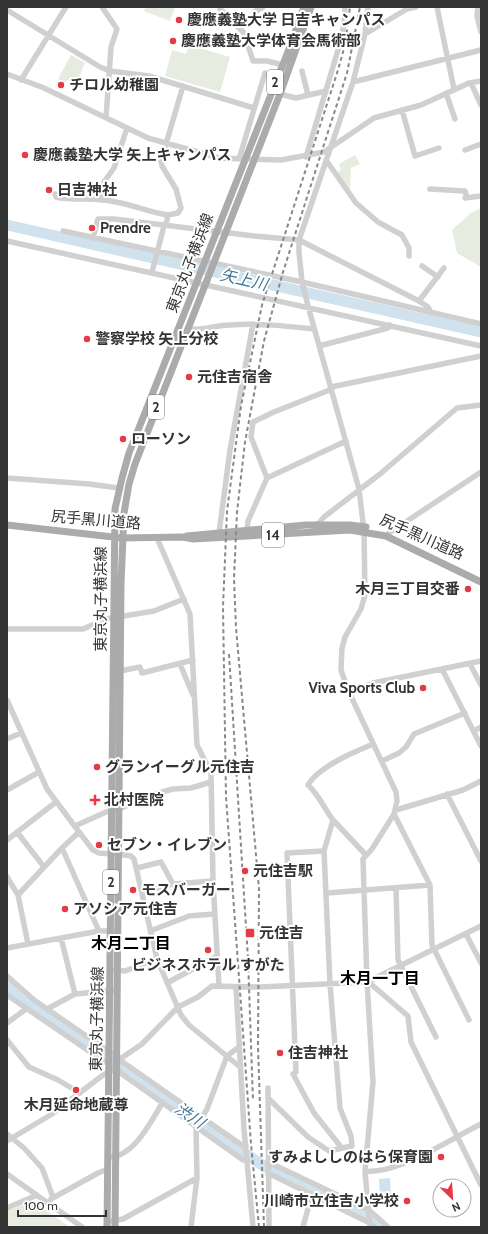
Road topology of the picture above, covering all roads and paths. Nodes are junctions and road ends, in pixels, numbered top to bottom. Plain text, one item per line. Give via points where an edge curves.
1 (66, 7) edge
2 (102, 7) edge
3 (263, 7) edge
4 (304, 7) edge
5 (311, 7) edge
6 (345, 7) edge
7 (368, 7) edge
8 (416, 7) edge
9 (437, 7) edge
10 (472, 7) edge
11 (478, 7) edge
12 (220, 9) dead end
13 (7, 10) edge
14 (254, 12) dead end
15 (477, 16) junction
16 (481, 32) edge
17 (365, 34) junction
18 (49, 36) junction
19 (481, 50) edge
20 (447, 58) junction
21 (283, 65) junction
22 (110, 71) junction
23 (302, 72) dead end
24 (265, 73) dead end
25 (7, 74) edge
26 (22, 80) junction
27 (481, 81) edge
28 (353, 82) junction
29 (471, 82) junction
30 (182, 86) junction
31 (454, 90) junction
32 (326, 91) junction
33 (280, 94) junction
34 (446, 94) junction
35 (308, 95) junction
36 (481, 105) edge
37 (254, 108) junction
38 (402, 110) junction
39 (106, 118) junction
40 (455, 119) dead end
41 (249, 123) junction
42 (258, 127) junction
43 (127, 128) junction
44 (165, 142) junction
45 (481, 144) edge
46 (439, 148) dead end
47 (330, 149) junction
48 (465, 150) dead end
49 (306, 157) junction
50 (242, 158) junction
51 (255, 158) junction
52 (326, 160) junction
53 (430, 189) dead end
54 (55, 194) dead end
55 (481, 196) edge
56 (101, 200) junction
57 (168, 215) junction
58 (164, 226) junction
59 (63, 231) dead end
60 (216, 231) junction
61 (226, 232) junction
62 (93, 238) junction
63 (299, 240) junction
64 (7, 241) edge
65 (158, 253) junction
66 (409, 256) dead end
67 (204, 261) junction
68 (213, 264) junction
69 (422, 266) dead end
70 (444, 268) dead end
71 (153, 270) junction
72 (438, 277) junction
73 (197, 282) junction
74 (206, 283) junction
75 (303, 284) junction
76 (419, 301) junction
77 (308, 305) junction
78 (431, 313) junction
79 (253, 324) junction
80 (481, 324) edge
81 (390, 325) junction
82 (187, 329) junction
83 (314, 329) junction
84 (319, 346) junction
85 (481, 346) edge
86 (481, 356) edge
87 (331, 388) junction
88 (481, 405) edge
89 (346, 441) junction
90 (481, 472) edge
91 (7, 478) edge
92 (267, 478) junction
93 (119, 488) junction
94 (360, 490) junction
95 (7, 525) edge
96 (317, 525) junction
97 (364, 529) junction
98 (247, 530) junction
99 (219, 533) junction
100 (388, 533) junction
101 (114, 537) junction
102 (183, 537) junction
103 (122, 538) junction
104 (157, 538) junction
105 (481, 579) edge
106 (481, 582) edge
107 (184, 599) junction
108 (121, 616) junction
109 (113, 617) junction
110 (7, 629) edge
111 (192, 660) junction
112 (481, 661) edge
113 (180, 664) junction
114 (470, 664) junction
115 (442, 669) junction
116 (120, 671) junction
117 (481, 685) edge
118 (349, 693) junction
119 (7, 700) edge
120 (195, 700) junction
121 (465, 713) junction
122 (481, 727) edge
123 (474, 731) junction
124 (21, 733) junction
125 (7, 739) edge
126 (373, 744) junction
127 (481, 746) edge
128 (382, 761) junction
129 (39, 772) junction
130 (481, 781) edge
131 (210, 782) junction
132 (7, 790) edge
133 (447, 794) junction
134 (56, 802) junction
135 (115, 810) junction
136 (395, 812) junction
137 (333, 820) junction
138 (75, 826) junction
139 (17, 832) junction
140 (79, 832) junction
141 (7, 840) edge
142 (62, 848) junction
143 (324, 851) junction
144 (115, 854) junction
145 (366, 855) junction
146 (481, 860) edge
147 (44, 867) junction
148 (137, 868) junction
149 (7, 877) edge
150 (213, 881) junction
151 (173, 884) junction
152 (430, 885) junction
153 (396, 888) junction
154 (362, 890) junction
155 (142, 892) junction
156 (327, 893) junction
157 (18, 895) junction
158 (214, 914) junction
159 (481, 926) edge
160 (99, 931) junction
161 (110, 931) junction
162 (118, 931) junction
163 (150, 931) junction
164 (466, 934) junction
165 (61, 938) junction
166 (28, 944) junction
167 (7, 948) edge
168 (434, 950) junction
169 (217, 956) junction
170 (157, 959) junction
171 (481, 963) edge
172 (401, 966) junction
173 (114, 970) junction
174 (7, 976) edge
175 (366, 982) junction
176 (167, 983) junction
177 (330, 984) junction
178 (218, 986) junction
179 (294, 986) junction
180 (236, 987) junction
181 (114, 990) junction
182 (75, 994) junction
183 (7, 995) edge
184 (178, 1007) junction
185 (26, 1009) junction
186 (47, 1009) junction
187 (469, 1020) dead end
188 (7, 1023) edge
189 (436, 1037) dead end
190 (7, 1040) edge
191 (239, 1048) junction
192 (109, 1051) junction
193 (227, 1056) junction
194 (119, 1058) junction
195 (240, 1067) junction
196 (109, 1068) junction
197 (117, 1068) junction
198 (268, 1088) dead end
199 (80, 1093) junction
200 (268, 1098) junction
201 (163, 1102) junction
202 (202, 1117) junction
203 (481, 1124) edge
204 (196, 1127) junction
205 (458, 1136) junction
206 (8, 1138) edge
207 (246, 1146) junction
208 (341, 1147) junction
209 (108, 1157) junction
210 (116, 1157) junction
211 (247, 1160) junction
212 (268, 1162) junction
213 (108, 1169) junction
214 (365, 1172) junction
215 (7, 1174) edge
216 (268, 1175) junction
217 (197, 1178) junction
218 (481, 1185) edge
219 (312, 1194) junction
220 (37, 1195) junction
221 (53, 1197) junction
222 (48, 1202) junction
223 (7, 1208) edge
224 (369, 1210) junction
225 (107, 1224) edge
226 (116, 1224) edge
227 (371, 1226) edge
228 (82, 1227) edge
229 (191, 1227) edge
230 (253, 1227) edge
231 (269, 1227) edge
232 (303, 1227) edge
233 (388, 1227) edge

1 - 18 street
2 - 22 street via 117,29 111,46
3 - 14 street
4 - 21 main road, 東京丸子横浜線 / 2
5 - 33 main road, 東京丸子横浜線 / 2
6 - 32 street via 342,32
7 - 17 street
8 - 17 street via 407,9
9 - 20 street
10 - 15 street
11 - 15 street
12 - 21 street via 244,33 253,61
13 - 18 street
15 - 16 street
17 - 28 street
18 - 22 street via 100,68
18 - 26 street
19 - 20 street
20 - 28 street
20 - 31 street
21 - 42 main road, 東京丸子横浜線 / 2
22 - 30 street via 149,76
22 - 39 street
23 - 35 street
24 - 37 street
25 - 26 street
26 - 39 street
27 - 29 street
28 - 47 street
29 - 31 street
29 - 36 street
30 - 37 street
30 - 44 street
31 - 34 street
32 - 35 street
32 - 49 street
33 - 35 street via 291,98
33 - 51 main road, 東京丸子横浜線 / 2
34 - 38 street
34 - 40 street
37 - 41 street
38 - 46 street via 415,156
38 - 47 street via 374,118
39 - 43 street
41 - 42 street
41 - 50 street
42 - 50 main road, 東京丸子横浜線 / 2
43 - 44 street via 140,135
43 - 56 street via 114,168 104,182
44 - 50 street via 219,158
44 - 57 street via 162,166 176,189 181,208 178,213
45 - 48 street
47 - 49 street
47 - 52 street
49 - 51 street via 281,160
50 - 51 street
50 - 60 main road, 東京丸子横浜線 / 2
51 - 61 main road, 東京丸子横浜線 / 2
52 - 63 street
52 - 66 street via 356,203 378,222 402,235 409,248
53 - 55 street via 465,191 466,198
54 - 56 street via 60,198
56 - 57 street
57 - 58 street
58 - 60 street
58 - 62 street via 98,219
58 - 65 street
59 - 62 street
60 - 61 street
60 - 67 main road, 東京丸子横浜線 / 2
61 - 63 street
61 - 68 main road, 東京丸子横浜線 / 2
62 - 65 street
63 - 75 street
63 - 76 street
64 - 71 street
65 - 67 street
65 - 71 street
67 - 68 street
67 - 73 main road, 東京丸子横浜線 / 2
68 - 74 main road, 東京丸子横浜線 / 2
68 - 75 street
69 - 72 street
70 - 72 street
71 - 73 street
72 - 76 street
73 - 74 street
73 - 93 main road, 東京丸子横浜線 / 2 via 129,453
74 - 77 street
74 - 82 main road, 東京丸子横浜線 / 2
75 - 77 street
75 - 78 street
76 - 78 street via 428,307
77 - 81 street
77 - 83 street
78 - 80 street
79 - 82 street
79 - 83 street
79 - 99 street via 230,450
81 - 84 street via 388,328
81 - 85 street
82 - 103 main road, 東京丸子横浜線 / 2 via 135,464 128,490
83 - 84 street
84 - 87 street
86 - 87 street
87 - 89 street
87 - 92 street via 253,422 251,437
88 - 94 street via 457,408
89 - 92 street
89 - 94 street
90 - 100 street
91 - 93 street
92 - 98 street via 248,521
93 - 101 main road, 東京丸子横浜線 / 2
94 - 96 street
94 - 97 street
95 - 101 main road, 尻手黒川道路 / 14
96 - 97 main road, 尻手黒川道路 / 14 via 350,524
96 - 98 main road, 尻手黒川道路 / 14
97 - 100 main road, 尻手黒川道路 / 14
97 - 102 main road, 尻手黒川道路 / 14 via 217,539
97 - 106 main road, 尻手黒川道路 / 14 via 386,536
97 - 118 street via 365,595 342,648 341,670
98 - 99 main road, 尻手黒川道路 / 14
99 - 102 main road, 尻手黒川道路 / 14
100 - 105 main road, 尻手黒川道路 / 14
101 - 103 main road, 尻手黒川道路 / 14
101 - 109 main road, 東京丸子横浜線 / 2
102 - 104 main road, 尻手黒川道路 / 14
103 - 104 main road, 尻手黒川道路 / 14
103 - 108 main road, 東京丸子横浜線 / 2
104 - 107 street
107 - 108 street via 154,611
107 - 111 street via 190,614
108 - 109 street
108 - 116 main road, 東京丸子横浜線 / 2
109 - 110 street via 83,628
109 - 135 main road, 東京丸子横浜線 / 2
111 - 113 street
111 - 120 street
112 - 114 street
113 - 116 street via 142,673 140,667
113 - 120 street
114 - 115 street
114 - 117 street
115 - 118 street via 373,683
115 - 121 street
116 - 135 main road, 東京丸子横浜線 / 2
118 - 126 street
119 - 124 street
120 - 131 street via 197,745 211,773
121 - 123 street
121 - 128 street via 414,734 399,754
122 - 123 street
123 - 127 street
124 - 125 street
124 - 129 street
126 - 128 street
126 - 137 street via 350,754 312,778 308,784 317,793
128 - 136 street via 396,792
129 - 132 street
129 - 134 street
130 - 133 street
131 - 135 street via 191,788 166,790
131 - 150 street
133 - 136 street
133 - 146 street
134 - 138 street
134 - 139 street
135 - 138 street
135 - 144 main road, 東京丸子横浜線 / 2
136 - 145 street via 376,844
136 - 152 street
137 - 143 street
137 - 145 street
138 - 140 street
139 - 141 street
139 - 147 street
140 - 142 street
140 - 144 street via 93,850 102,854
142 - 147 street
142 - 160 street
143 - 156 street
143 - 179 street via 287,853
144 - 148 street via 131,856
144 - 161 main road, 東京丸子横浜線 / 2
144 - 162 main road, 東京丸子横浜線 / 2
145 - 154 street via 363,859
147 - 157 street
148 - 151 street via 161,862
148 - 155 street
149 - 157 street
150 - 151 street
150 - 158 street
151 - 155 street
152 - 153 street
152 - 168 street
153 - 154 street
153 - 172 street via 398,960
154 - 156 street
154 - 175 street
155 - 163 street
156 - 177 street
157 - 166 street
158 - 163 street via 189,916
158 - 169 street
159 - 164 street
160 - 161 street
160 - 165 street
161 - 162 street
161 - 173 main road, 東京丸子横浜線 / 2
162 - 173 main road, 東京丸子横浜線 / 2
163 - 170 street
164 - 168 street
164 - 171 street
165 - 166 street
165 - 182 street
166 - 167 street
168 - 172 street
168 - 187 street
169 - 176 street
169 - 178 street
170 - 173 street via 125,971
170 - 176 street
172 - 175 street
172 - 189 street
173 - 181 main road, 東京丸子横浜線 / 2
174 - 186 street
175 - 177 street
175 - 205 street via 408,1016 411,1042
175 - 214 street via 373,1082
176 - 184 street
177 - 179 street
177 - 208 street via 340,1108 351,1136 352,1146
178 - 180 street
178 - 184 street via 212,986 198,997
179 - 180 street
179 - 208 street via 295,1073 314,1113
180 - 191 street
181 - 182 street
181 - 192 main road, 東京丸子横浜線 / 2
181 - 194 main road, 東京丸子横浜線 / 2
182 - 186 street
183 - 185 street
184 - 193 street via 181,1016 189,1025
184 - 194 street via 142,1044
185 - 188 street
185 - 196 street
186 - 192 street
190 - 199 street via 28,1067
191 - 193 street
191 - 195 street
192 - 194 street
192 - 196 main road, 東京丸子横浜線 / 2
193 - 195 street
193 - 202 street
194 - 197 main road, 東京丸子横浜線 / 2
194 - 202 street
195 - 207 street
196 - 197 street
196 - 199 street
196 - 209 main road, 東京丸子横浜線 / 2
197 - 201 street
197 - 210 main road, 東京丸子横浜線 / 2
198 - 200 street
199 - 206 street via 52,1114
200 - 208 street via 308,1136 329,1151
200 - 212 street
201 - 204 street
201 - 210 street via 142,1135 123,1154
202 - 204 street
202 - 207 street via 242,1146
203 - 205 street
204 - 211 street via 243,1160
204 - 217 street
205 - 214 street via 448,1143 389,1168
205 - 218 street
206 - 221 street via 24,1148 42,1168
207 - 211 street
209 - 210 street
209 - 213 main road, 東京丸子横浜線 / 2
210 - 226 main road, 東京丸子横浜線 / 2
211 - 230 street
212 - 216 street
212 - 224 street
213 - 221 street
213 - 225 main road, 東京丸子横浜線 / 2
214 - 224 street
215 - 220 street
216 - 219 street
216 - 231 street
217 - 226 street
217 - 229 street
219 - 227 street
219 - 232 street
220 - 222 street
220 - 223 street
221 - 222 street
222 - 228 street
224 - 227 street
224 - 233 street
225 - 226 street

